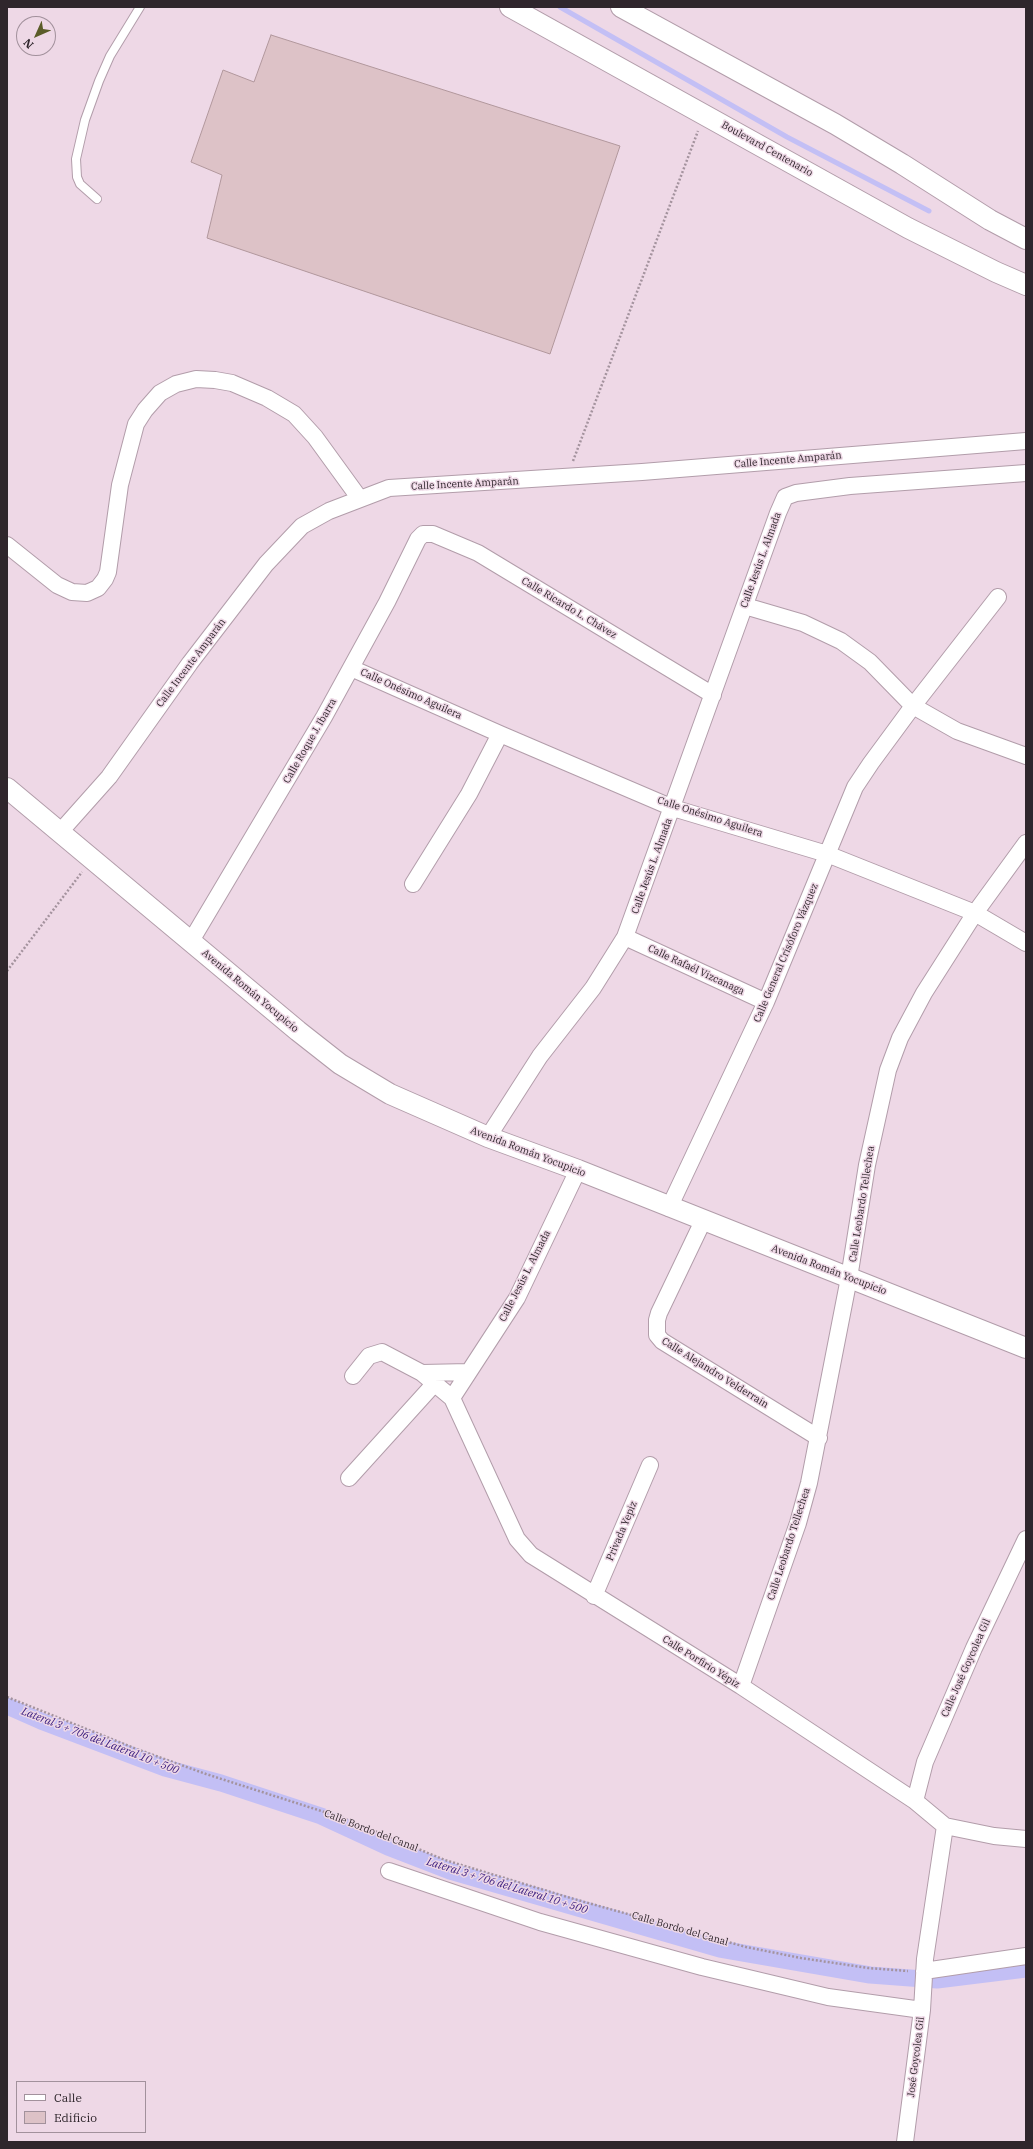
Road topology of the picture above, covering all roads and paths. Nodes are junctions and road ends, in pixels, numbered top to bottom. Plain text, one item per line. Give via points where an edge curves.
1 (140, 7) edge
2 (510, 7) edge
3 (621, 7) edge
4 (704, 114) junction
5 (97, 199) dead end
6 (1026, 239) edge
7 (1026, 285) edge
8 (1026, 440) edge
9 (1026, 473) edge
10 (567, 477) junction
11 (360, 499) junction
12 (420, 536) joint
13 (7, 545) edge
14 (998, 597) dead end
15 (745, 606) junction
16 (351, 668) junction
17 (713, 695) junction
18 (913, 706) junction
19 (500, 734) junction
20 (1026, 756) edge
21 (7, 788) edge
22 (673, 808) junction
23 (63, 835) junction
24 (1026, 843) edge
25 (1026, 851) edge
26 (828, 854) junction
27 (90, 857) junction
28 (1011, 863) junction
29 (413, 884) dead end
30 (975, 913) junction
31 (625, 938) junction
32 (191, 941) junction
33 (1026, 943) edge
34 (7, 971) edge
35 (766, 1002) junction
36 (488, 1137) junction
37 (578, 1170) junction
38 (669, 1208) junction
39 (703, 1221) junction
40 (849, 1278) junction
41 (1026, 1348) edge
42 (469, 1372) junction
43 (422, 1373) junction
44 (353, 1376) dead end
45 (435, 1383) junction
46 (452, 1398) junction
47 (819, 1438) junction
48 (650, 1465) dead end
49 (349, 1478) dead end
50 (1026, 1539) edge
51 (594, 1596) junction
52 (740, 1686) junction
53 (7, 1697) edge
54 (915, 1801) junction
55 (945, 1826) junction
56 (1026, 1839) edge
57 (389, 1871) dead end
58 (1026, 1956) edge
59 (924, 1972) junction
60 (922, 2004) junction
61 (905, 2142) edge

1 - 5 lane via 110,56 99,81 85,120 76,159 80,184
2 - 4 street, Boulevard Centenario
3 - 6 street via 835,124 990,220
4 - 7 street, Boulevard Centenario via 908,228
4 - 10 path
8 - 10 street, Calle Incente Amparán
9 - 15 street, Calle Jesús L. Almada via 796,492 786,497 778,513
10 - 11 street, Calle Incente Amparán via 388,488
11 - 13 street via 315,437 294,414 267,398 232,383 196,379 176,384 160,393 136,424 120,485 108,572 98,588 87,593 72,592 57,585
11 - 23 street, Calle Incente Amparán via 320,514 302,526 285,543 190,663
12 - 16 street, Calle Roque J. Ibarra
12 - 17 street, Calle Ricardo L. Chávez via 433,534 478,553
14 - 18 street, Calle General Crisóforo Vázquez
15 - 17 street, Calle Jesús L. Almada
15 - 18 street via 803,623 841,641 870,662
16 - 19 street, Calle Onésimo Aguilera
16 - 32 street, Calle Roque J. Ibarra
17 - 22 street, Calle Jesús L. Almada
18 - 20 street via 957,731
18 - 26 street, Calle General Crisóforo Vázquez via 870,763 856,787
19 - 22 street, Calle Onésimo Aguilera
19 - 29 street via 469,794
21 - 23 street, Avenida Román Yocupicio
22 - 26 street, Calle Onésimo Aguilera
22 - 31 street, Calle Jesús L. Almada
23 - 27 street, Avenida Román Yocupicio
24 - 28 street, Calle Leobardo Tellechea
25 - 28 street, Calle Leobardo Tellechea
26 - 30 street, Calle Onésimo Aguilera
26 - 35 street, Calle General Crisóforo Vázquez
27 - 32 street, Avenida Román Yocupicio
27 - 34 path
28 - 30 street, Calle Leobardo Tellechea
30 - 33 street, Calle Onésimo Aguilera
30 - 40 street, Calle Leobardo Tellechea via 924,993 900,1038 888,1070 867,1165
31 - 35 street, Calle Rafaél Vizcanaga
31 - 36 street, Calle Jesús L. Almada via 593,988 540,1056
32 - 36 street, Avenida Román Yocupicio via 340,1064 390,1094
35 - 38 street, Calle General Crisóforo Vázquez
36 - 37 street, Avenida Román Yocupicio
37 - 38 street, Avenida Román Yocupicio
37 - 42 street, Calle Jesús L. Almada via 517,1298
38 - 39 street, Avenida Román Yocupicio
39 - 40 street, Avenida Román Yocupicio
39 - 47 street, Calle Alejandro Velderrain via 656,1320 657,1335 662,1341
40 - 41 street, Avenida Román Yocupicio
40 - 47 street, Calle Leobardo Tellechea
42 - 43 street
42 - 46 street, Calle Jesús L. Almada
43 - 44 street via 378,1352 369,1356
43 - 45 street
45 - 46 street
45 - 49 street
46 - 51 street, Calle Porfirio Yépiz via 517,1539 524,1549
47 - 52 street, Calle Leobardo Tellechea via 798,1522
48 - 51 street, Privada Yepiz
50 - 54 street, Calle José Goycolea Gil via 974,1648 928,1755
51 - 52 street, Calle Porfirio Yépiz
52 - 54 street, Calle Porfirio Yépiz
53 - 59 path, Calle Bordo del Canal via 206,1774 343,1818 445,1860 574,1899 746,1947 868,1968
54 - 55 street, Calle Porfirio Yépiz
55 - 56 street, Calle Porfirio Yépiz via 994,1836
55 - 59 street
57 - 60 street via 540,1922 702,1967 828,1997
58 - 59 street
59 - 60 street, José Goycolea Gil
60 - 61 street, José Goycolea Gil

